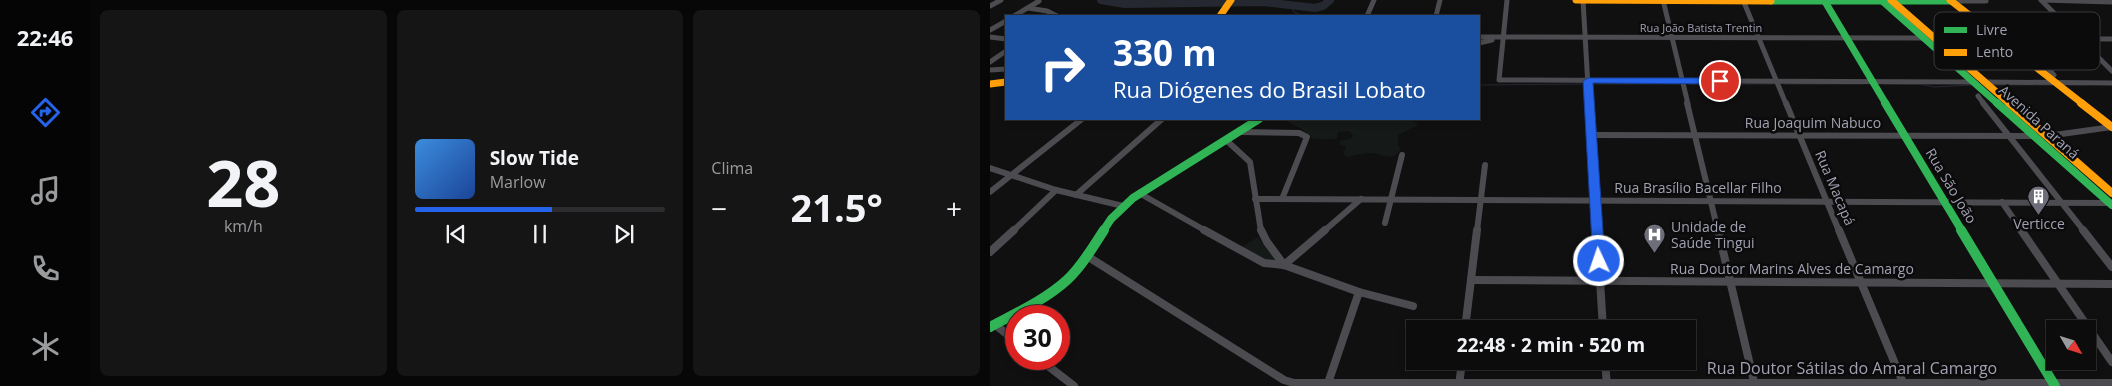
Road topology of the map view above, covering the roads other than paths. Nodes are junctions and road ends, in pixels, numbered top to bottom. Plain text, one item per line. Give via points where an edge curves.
1 (1001, 0) edge
2 (1374, 0) edge
3 (1440, 0) edge
4 (1507, 0) edge
5 (1576, 0) edge
6 (1583, 0) edge
7 (1663, 0) edge
8 (1743, 0) edge
9 (1825, 0) edge
10 (1886, 0) edge
11 (2041, 0) edge
12 (1039, 1) edge
13 (1951, 1) edge
14 (1968, 1) edge
15 (1986, 1) dead end
16 (2112, 2) edge
17 (990, 6) edge
18 (1028, 8) junction
19 (1965, 12) edge
20 (2053, 12) edge
21 (1016, 15) edge
22 (1048, 15) edge
23 (1367, 15) edge
24 (1436, 15) edge
25 (1005, 22) edge
26 (991, 27) edge
27 (990, 36) edge
28 (1480, 37) edge
29 (1934, 37) edge
30 (1504, 38) junction
31 (1585, 38) junction
32 (1672, 38) junction
33 (1759, 38) junction
34 (1847, 38) junction
35 (1924, 38) junction
36 (1005, 40) edge
37 (1480, 43) edge
38 (1934, 47) edge
39 (1005, 53) edge
40 (2100, 60) edge
41 (990, 62) edge
42 (1005, 69) edge
43 (990, 70) edge
44 (1960, 70) edge
45 (1971, 70) edge
46 (2043, 70) edge
47 (2047, 70) edge
48 (2112, 72) edge
49 (2054, 78) junction
50 (1588, 81) junction
51 (1682, 81) junction
52 (1777, 81) junction
53 (1005, 82) edge
54 (1873, 82) junction
55 (1973, 82) junction
56 (1985, 82) junction
57 (2112, 82) edge
58 (990, 84) edge
59 (1978, 96) dead end
60 (1081, 120) edge
61 (1161, 120) edge
62 (1257, 120) edge
63 (2112, 127) edge
64 (1239, 132) junction
65 (1591, 135) junction
66 (1695, 135) junction
67 (1800, 136) junction
68 (1906, 136) junction
69 (2010, 136) junction
70 (2035, 136) junction
71 (2047, 136) junction
72 (1226, 140) junction
73 (1402, 155) dead end
74 (1485, 165) dead end
75 (990, 168) edge
76 (1011, 175) junction
77 (1056, 190) junction
78 (990, 192) edge
79 (1139, 193) junction
80 (2112, 193) edge
81 (1076, 195) junction
82 (1255, 199) junction
83 (1282, 199) junction
84 (1361, 199) junction
85 (1390, 200) junction
86 (1481, 200) junction
87 (1595, 200) junction
88 (1711, 201) junction
89 (1827, 202) junction
90 (1945, 202) junction
91 (2002, 202) junction
92 (2062, 203) junction
93 (2111, 204) edge
94 (1123, 206) junction
95 (1385, 222) dead end
96 (990, 252) edge
97 (1087, 256) junction
98 (1284, 265) junction
99 (2112, 267) edge
100 (1471, 280) junction
101 (1600, 280) junction
102 (1730, 281) junction
103 (1861, 282) junction
104 (1993, 283) junction
105 (2058, 283) junction
106 (2112, 284) edge
107 (1359, 292) junction
108 (1413, 306) dead end
109 (1467, 320) edge
110 (1602, 320) edge
111 (992, 325) edge
112 (1005, 334) edge
113 (2112, 362) edge
114 (1053, 370) edge
115 (1461, 370) edge
116 (1606, 370) edge
117 (2112, 383) edge
118 (1904, 384) edge
119 (1980, 384) edge
120 (2054, 384) edge
121 (1328, 385) edge
122 (1459, 385) edge
123 (1607, 385) edge
124 (1755, 385) edge
125 (1074, 386) edge

1 - 17 street
2 - 23 street
3 - 24 street
4 - 30 street
5 - 6 main road
6 - 7 main road
6 - 31 street
7 - 8 main road
7 - 32 street
8 - 9 main road
8 - 33 street, Rua Macapá
9 - 10 main road
9 - 34 main road, Rua São João
10 - 13 main road
10 - 29 main road, Avenida Paraná
10 - 35 main road, Avenida Paraná
11 - 16 street
11 - 20 street
12 - 18 street
13 - 14 street
13 - 19 main road
14 - 15 street
18 - 21 street
18 - 22 street
25 - 26 street
27 - 36 street
28 - 30 street, Rua João Batista Trentin
30 - 31 street, Rua João Batista Trentin
30 - 37 street
30 - 50 street via 1499,80
31 - 32 street, Rua João Batista Trentin
31 - 50 street
32 - 33 street, Rua João Batista Trentin
32 - 51 street
33 - 34 street, Rua João Batista Trentin
33 - 52 street, Rua Macapá
34 - 35 street, Rua João Batista Trentin
34 - 54 main road, Rua São João
35 - 38 main road, Avenida Paraná
39 - 41 street
40 - 48 street
42 - 43 street
44 - 55 main road, Avenida Paraná
45 - 56 main road, Avenida Paraná
46 - 49 main road
47 - 49 street
49 - 56 street
49 - 57 street
49 - 63 main road
50 - 51 street
50 - 65 street
51 - 52 street
51 - 66 street
52 - 54 street
52 - 67 street, Rua Macapá
53 - 58 main road
54 - 55 street
54 - 68 main road, Rua São João
55 - 70 main road, Avenida Paraná
56 - 71 main road, Avenida Paraná
59 - 69 street
60 - 76 street
61 - 81 street
62 - 64 main road
63 - 71 street
64 - 72 main road
64 - 83 street via 1299,133 1307,137
65 - 66 street, Rua Joaquim Nabuco
65 - 87 street
66 - 67 street, Rua Joaquim Nabuco
66 - 88 street
67 - 68 street, Rua Joaquim Nabuco
67 - 89 street, Rua Macapá
68 - 69 street, Rua Joaquim Nabuco
68 - 90 main road, Rua São João
69 - 70 street, Rua Joaquim Nabuco
69 - 92 street
70 - 71 main road
70 - 93 main road, Avenida Paraná
71 - 80 main road, Avenida Paraná
72 - 79 main road
72 - 82 street via 1250,162
73 - 85 street
74 - 86 street
75 - 76 street
76 - 77 street
76 - 78 street
77 - 81 street
77 - 96 street
79 - 94 main road
79 - 98 street via 1255,259
81 - 94 street
82 - 83 street, Rua Brasílio Bacellar Filho
82 - 98 street via 1263,237
83 - 84 street, Rua Brasílio Bacellar Filho
84 - 85 street, Rua Brasílio Bacellar Filho
84 - 98 street
85 - 86 street, Rua Brasílio Bacellar Filho
85 - 95 street
86 - 87 street, Rua Brasílio Bacellar Filho
86 - 100 street
87 - 88 street, Rua Brasílio Bacellar Filho
87 - 101 street
88 - 89 street, Rua Brasílio Bacellar Filho
88 - 102 street
89 - 90 street, Rua Brasílio Bacellar Filho
89 - 103 street, Rua Macapá
90 - 91 street, Rua Brasílio Bacellar Filho
90 - 104 main road, Rua São João
91 - 92 street, Rua Brasílio Bacellar Filho
91 - 105 street
92 - 93 street, Rua Brasílio Bacellar Filho
92 - 99 street
94 - 97 main road via 1106,225
97 - 111 main road via 1056,288
97 - 121 street, Rua Doutor Sátilas do Amaral Camargo via 1284,380
98 - 107 street
100 - 101 street, Rua Doutor Marins Alves de Camargo
100 - 109 street
101 - 102 street, Rua Doutor Marins Alves de Camargo
101 - 110 street
102 - 103 street, Rua Doutor Marins Alves de Camargo
102 - 124 street
103 - 104 street, Rua Doutor Marins Alves de Camargo
103 - 118 street, Rua Macapá
104 - 105 street, Rua Doutor Marins Alves de Camargo
104 - 120 main road, Rua São João
105 - 106 street, Rua Doutor Marins Alves de Camargo
105 - 113 street
107 - 108 street
107 - 121 street
111 - 112 street
114 - 125 street
115 - 122 street
116 - 123 street
117 - 120 street, Rua Doutor Sátilas do Amaral Camargo
118 - 119 street, Rua Doutor Sátilas do Amaral Camargo
118 - 124 street, Rua Doutor Sátilas do Amaral Camargo
119 - 120 street, Rua Doutor Sátilas do Amaral Camargo
121 - 122 street, Rua Doutor Sátilas do Amaral Camargo
122 - 123 street, Rua Doutor Sátilas do Amaral Camargo
123 - 124 street, Rua Doutor Sátilas do Amaral Camargo

